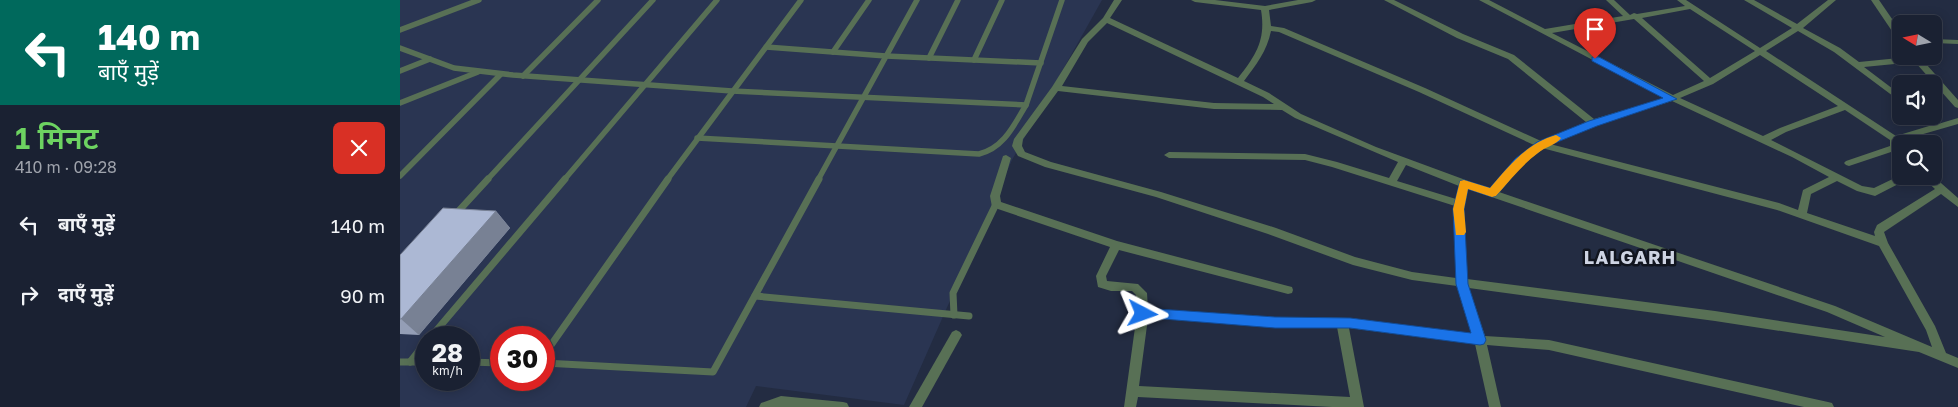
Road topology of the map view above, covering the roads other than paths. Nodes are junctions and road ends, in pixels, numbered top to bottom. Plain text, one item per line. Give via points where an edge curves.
1 (479, 0) edge
2 (598, 0) edge
3 (653, 0) edge
4 (717, 0) edge
5 (801, 0) edge
6 (869, 0) edge
7 (917, 0) edge
8 (958, 0) edge
9 (1002, 0) edge
10 (1062, 0) edge
11 (1118, 0) edge
12 (1195, 0) edge
13 (1312, 0) edge
14 (1388, 0) edge
15 (1483, 0) edge
16 (1610, 0) edge
17 (1681, 0) edge
18 (1748, 0) edge
19 (1832, 0) edge
20 (1875, 0) edge
21 (1691, 7) junction
22 (1265, 8) junction
23 (1630, 16) junction
24 (1106, 19) junction
25 (1892, 25) edge
26 (1268, 28) junction
27 (1798, 28) junction
28 (400, 30) edge
29 (1544, 32) junction
30 (1942, 41) edge
31 (1958, 42) edge
32 (766, 47) junction
33 (400, 48) edge
34 (833, 52) junction
35 (1761, 52) junction
36 (886, 56) junction
37 (929, 58) junction
38 (430, 59) junction
39 (974, 60) junction
40 (1892, 61) edge
41 (1041, 63) junction
42 (1858, 65) junction
43 (1921, 65) edge
44 (400, 71) edge
45 (478, 71) junction
46 (501, 74) junction
47 (523, 76) junction
48 (581, 80) junction
49 (1239, 82) junction
50 (1710, 82) junction
51 (645, 84) junction
52 (1056, 88) junction
53 (732, 92) junction
54 (1892, 92) edge
55 (864, 97) junction
56 (1672, 99) junction
57 (400, 103) edge
58 (1026, 105) junction
59 (1958, 105) edge
60 (1282, 107) junction
61 (1845, 107) junction
62 (1958, 122) edge
63 (1593, 123) junction
64 (1934, 125) edge
65 (1936, 127) junction
66 (1920, 135) edge
67 (697, 138) junction
68 (1763, 140) junction
69 (1892, 143) edge
70 (1541, 145) junction
71 (836, 148) junction
72 (1892, 149) edge
73 (1169, 155) dead end
74 (1006, 158) dead end
75 (1404, 160) junction
76 (1849, 163) dead end
77 (400, 176) edge
78 (1837, 177) junction
79 (1391, 183) junction
80 (1464, 184) junction
81 (1892, 184) edge
82 (1937, 185) edge
83 (1942, 189) junction
84 (1492, 193) junction
85 (1958, 203) edge
86 (996, 204) junction
87 (1460, 204) junction
88 (1802, 215) junction
89 (447, 223) edge
90 (1883, 242) junction
91 (1116, 246) junction
92 (1462, 284) junction
93 (1288, 290) dead end
94 (755, 296) junction
95 (1143, 314) junction
96 (954, 315) junction
97 (969, 316) dead end
98 (1342, 323) junction
99 (440, 326) edge
100 (956, 335) dead end
101 (555, 339) edge
102 (1480, 340) junction
103 (1919, 347) junction
104 (415, 356) edge
105 (1942, 358) junction
106 (400, 362) edge
107 (410, 362) junction
108 (415, 362) edge
109 (1958, 363) edge
110 (555, 364) edge
111 (1134, 391) junction
112 (1358, 405) edge
113 (765, 407) edge
114 (843, 407) edge
115 (915, 407) edge
116 (1130, 407) edge
117 (1494, 407) edge
118 (1828, 407) edge

1 - 28 lane
2 - 47 lane
3 - 48 lane
4 - 51 lane
5 - 32 lane
6 - 34 lane
7 - 36 lane
8 - 37 lane
9 - 39 lane
10 - 41 lane
11 - 24 street
12 - 22 street
13 - 22 street
14 - 63 street via 1510,57
15 - 29 street
16 - 23 street
17 - 21 street
18 - 27 street
19 - 27 street
20 - 25 street
21 - 23 street
21 - 35 street
22 - 26 street
23 - 29 street
23 - 50 street
24 - 49 street
24 - 52 street via 1085,42
26 - 49 street via 1263,51
26 - 70 street via 1281,30 1422,90
27 - 35 street
27 - 42 street
29 - 56 street
30 - 31 street
32 - 34 lane
32 - 53 lane
33 - 38 lane
34 - 36 lane
35 - 50 street
35 - 61 street
36 - 37 lane
36 - 55 lane
37 - 39 lane
38 - 44 lane
38 - 45 lane via 454,68
39 - 41 lane
40 - 42 street
41 - 58 lane
42 - 54 street
43 - 59 street
45 - 46 lane
45 - 57 lane
46 - 47 lane
46 - 77 lane
47 - 48 lane
48 - 51 lane
48 - 89 lane
49 - 60 street
50 - 56 street
51 - 53 lane
51 - 99 lane
52 - 60 street via 1214,106
52 - 92 street via 1019,140 1021,154 1048,165 1215,212 1353,261
53 - 55 lane
53 - 67 lane
55 - 58 lane
55 - 71 lane
56 - 63 street
56 - 68 street
58 - 71 lane via 989,153
60 - 75 street
61 - 68 street
61 - 69 street
62 - 65 street
63 - 70 street
64 - 65 street
65 - 66 street
67 - 71 lane
67 - 101 lane
68 - 78 street
70 - 84 street via 1518,162
70 - 88 street
71 - 94 lane
72 - 76 street
73 - 79 street via 1305,157
74 - 86 street via 995,196
75 - 79 street
75 - 80 street
78 - 81 street via 1860,189 1875,192
78 - 88 street via 1806,192
79 - 87 street
80 - 84 street
80 - 87 street
82 - 83 street
83 - 85 street
83 - 90 street via 1881,228 1879,232
84 - 103 street via 1831,308
86 - 91 street
86 - 96 lane via 953,293
87 - 92 street
88 - 90 street
90 - 105 street via 1931,329
91 - 93 street
91 - 95 street via 1101,276 1102,284 1134,287 1141,293
92 - 102 street
92 - 103 street via 1715,316
94 - 96 lane
94 - 110 lane via 714,372
95 - 98 street
95 - 111 street
96 - 97 lane
98 - 102 street
98 - 112 street
100 - 115 street
102 - 117 street
102 - 118 street via 1549,344
103 - 105 street
104 - 107 lane
105 - 109 street
106 - 107 lane
107 - 108 lane
111 - 112 street
111 - 116 street
113 - 114 street via 780,401

